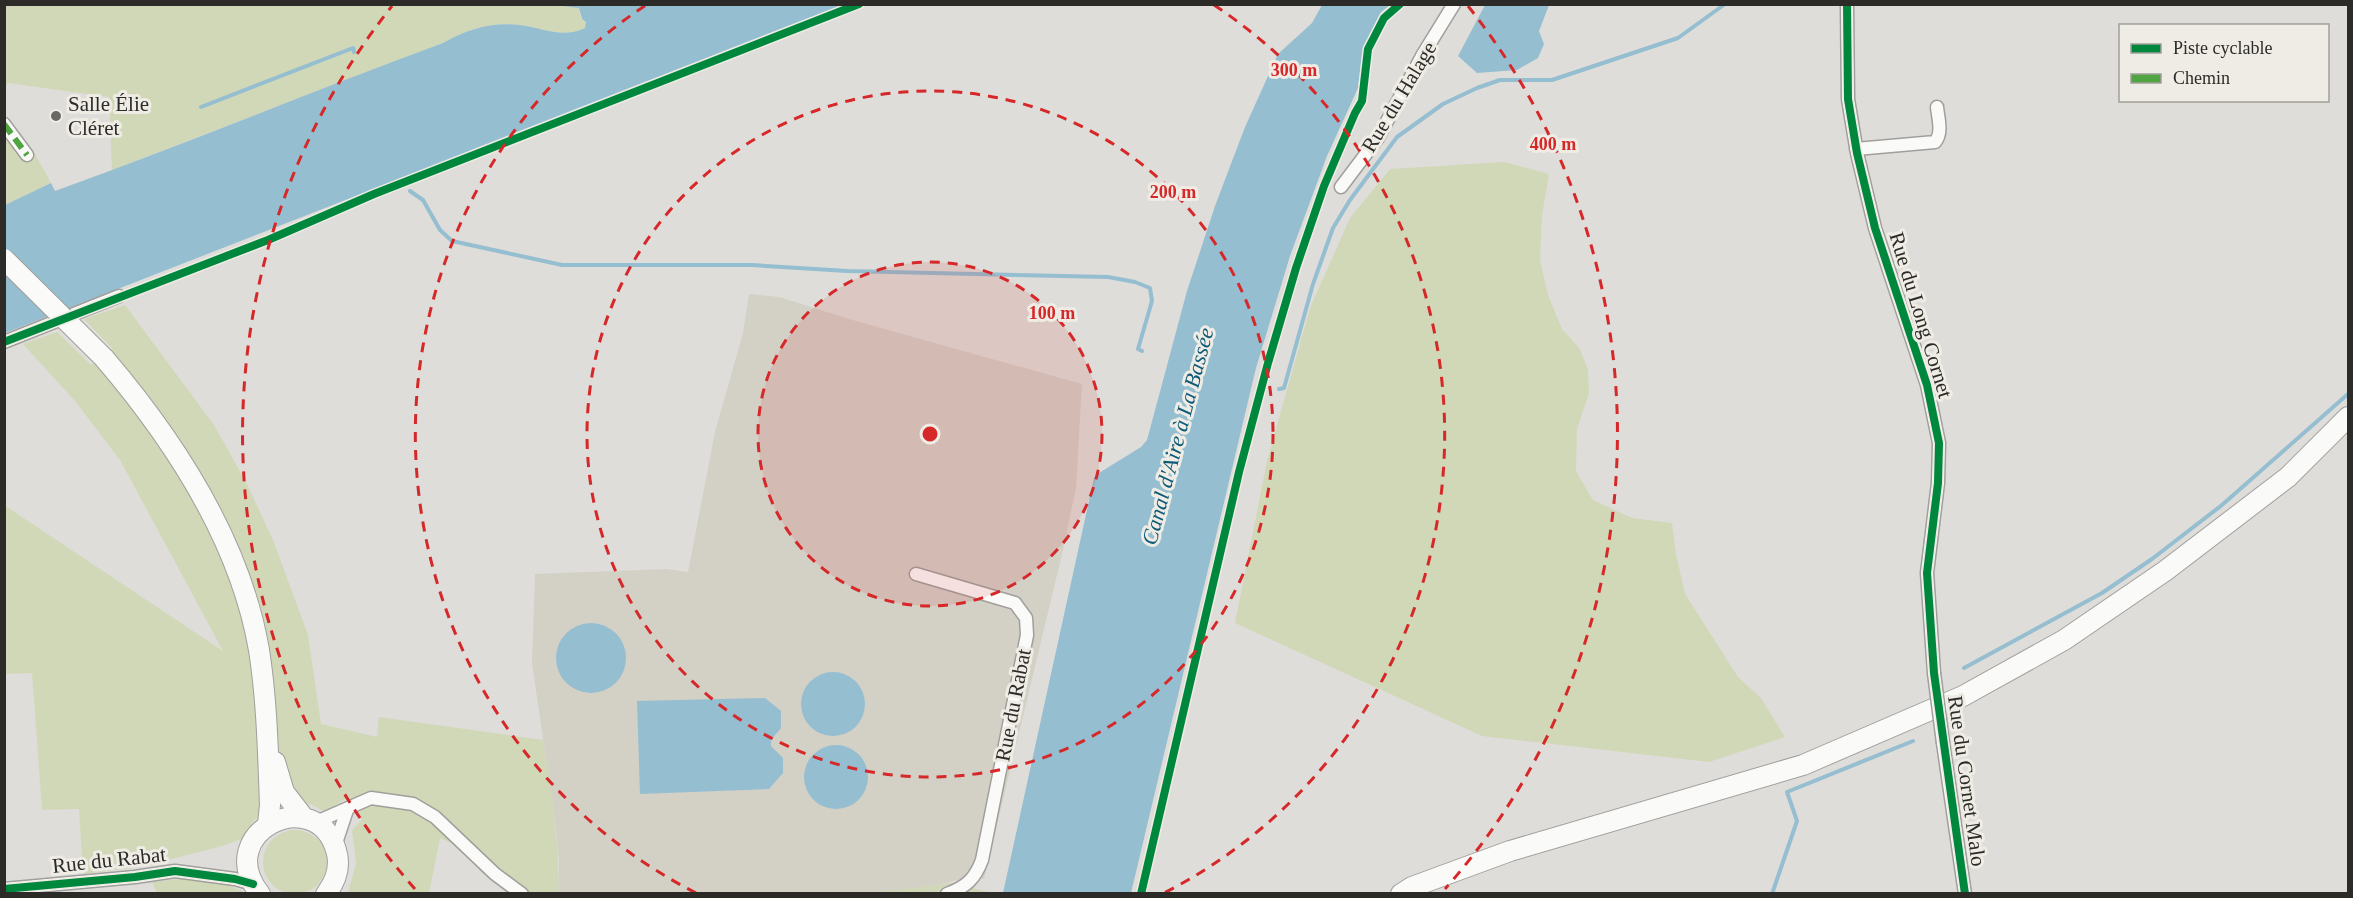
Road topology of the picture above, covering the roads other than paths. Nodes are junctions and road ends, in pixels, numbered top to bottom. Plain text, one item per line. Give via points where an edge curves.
1 (1454, 4) edge
2 (1847, 4) edge
3 (1937, 107) dead end
4 (4, 123) edge
5 (1856, 148) junction
6 (27, 155) dead end
7 (1341, 187) dead end
8 (4, 259) edge
9 (119, 296) dead end
10 (4, 342) edge
11 (2349, 417) edge
12 (916, 574) dead end
13 (1934, 673) joint
14 (267, 736) junction
15 (347, 810) junction
16 (309, 821) junction
17 (268, 824) junction
18 (335, 846) junction
19 (4, 889) edge
20 (256, 889) edge
21 (326, 894) edge
22 (522, 894) edge
23 (947, 894) edge
24 (1401, 894) edge
25 (1965, 894) edge

1 - 7 street, Rue du Halage via 1378,138
2 - 5 street, Rue du Long Cornet via 1848,99
3 - 5 street via 1939,138 1935,142
4 - 6 street
5 - 13 street, Rue du Long Cornet via 1875,228 1927,385 1939,443 1927,573
8 - 14 main road, bridge via 80,332 137,396 212,513 229,551 259,649
9 - 10 street
11 - 24 main road via 2288,477 2165,571 2064,640 1963,696 1803,765 1510,851
12 - 23 street, Rue du Rabat via 1015,603 1026,618 1027,635 982,860 976,877
13 - 25 street, Rue du Cornet Malo, bridge
14 - 16 main road via 284,792
14 - 17 main road
15 - 16 street
15 - 18 street
15 - 22 street via 371,798 413,804 435,817
16 - 17 main road via 290,817
16 - 18 main road via 327,833
17 - 20 main road via 253,840 249,851 247,868
18 - 21 main road via 338,865
19 - 20 street, Rue du Rabat via 175,871 235,879

